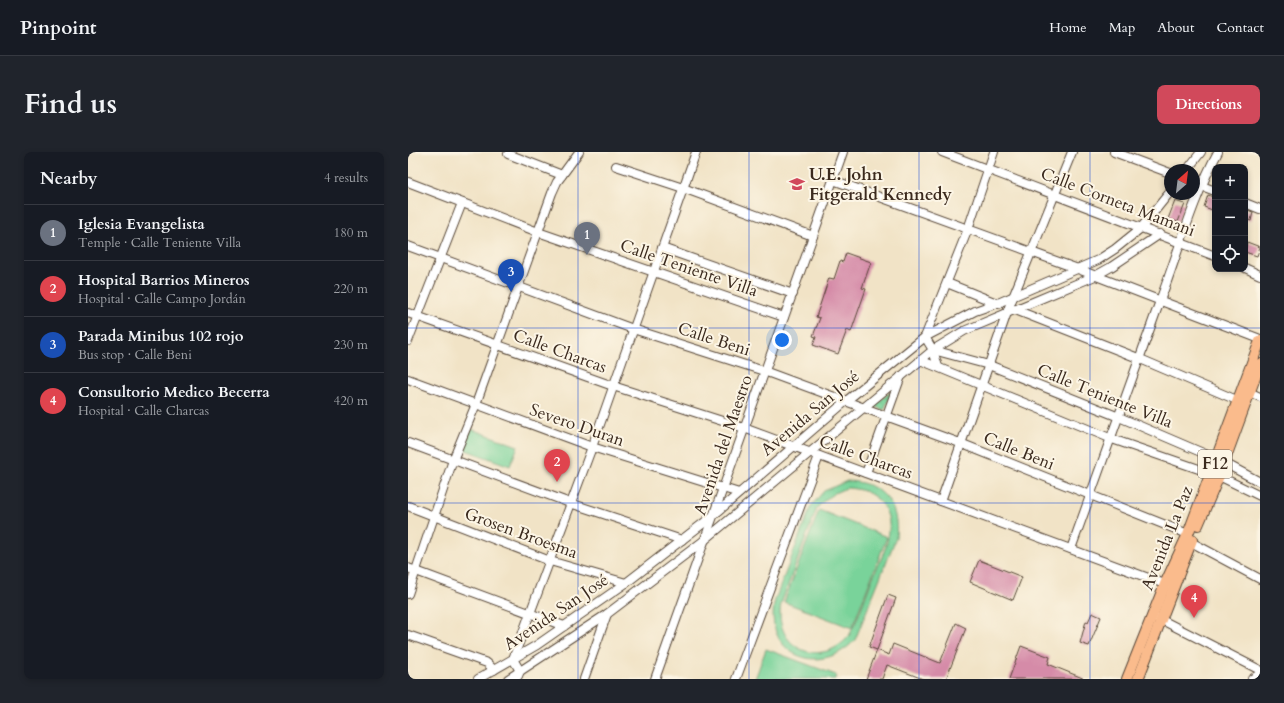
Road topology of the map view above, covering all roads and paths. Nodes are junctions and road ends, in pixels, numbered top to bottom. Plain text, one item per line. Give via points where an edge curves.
1 (579, 152) edge
2 (696, 152) edge
3 (843, 152) edge
4 (942, 152) edge
5 (994, 152) edge
6 (1072, 152) edge
7 (1114, 152) edge
8 (1201, 152) edge
9 (1218, 152) edge
10 (508, 154) dead end
11 (1192, 164) edge
12 (616, 166) dead end
13 (988, 169) junction
14 (1164, 171) edge
15 (562, 175) junction
16 (833, 180) junction
17 (1200, 181) edge
18 (408, 182) edge
19 (1200, 185) edge
20 (683, 188) junction
21 (1212, 190) edge
22 (1055, 195) junction
23 (1164, 199) edge
24 (1194, 200) edge
25 (462, 202) junction
26 (1248, 204) edge
27 (1260, 209) edge
28 (1141, 228) junction
29 (968, 229) junction
30 (538, 232) junction
31 (1160, 234) junction
32 (813, 236) junction
33 (1182, 242) junction
34 (408, 246) edge
35 (662, 248) junction
36 (1032, 253) junction
37 (1212, 255) edge
38 (440, 258) junction
39 (1078, 269) junction
40 (1248, 269) edge
41 (654, 271) junction
42 (1260, 275) edge
43 (1095, 276) junction
44 (947, 283) junction
45 (518, 287) junction
46 (793, 294) junction
47 (1014, 296) junction
48 (1160, 301) junction
49 (998, 304) junction
50 (1011, 310) junction
51 (408, 313) edge
52 (417, 317) junction
53 (784, 317) junction
54 (633, 329) junction
55 (925, 337) junction
56 (1260, 340) edge
57 (408, 341) edge
58 (498, 344) junction
59 (933, 350) junction
60 (1138, 358) junction
61 (920, 360) junction
62 (1260, 364) edge
63 (989, 365) junction
64 (938, 367) junction
65 (764, 371) junction
66 (901, 375) junction
67 (408, 379) edge
68 (982, 385) junction
69 (612, 386) junction
70 (1246, 391) junction
71 (1260, 397) edge
72 (1239, 400) junction
73 (845, 402) junction
74 (476, 404) junction
75 (862, 408) junction
76 (886, 416) junction
77 (1120, 417) junction
78 (744, 428) junction
79 (1112, 439) junction
80 (408, 443) edge
81 (960, 443) junction
82 (592, 447) junction
83 (794, 447) junction
84 (809, 452) junction
85 (819, 456) junction
86 (453, 460) junction
87 (1221, 461) junction
88 (866, 473) junction
89 (1215, 474) junction
90 (1260, 482) edge
91 (724, 489) junction
92 (739, 493) junction
93 (1090, 496) junction
94 (1260, 496) edge
95 (941, 501) junction
96 (570, 503) junction
97 (408, 506) edge
98 (714, 515) junction
99 (434, 516) junction
100 (1190, 538) junction
101 (706, 539) junction
102 (682, 540) junction
103 (1071, 549) junction
104 (550, 561) junction
105 (412, 569) edge
106 (1260, 579) edge
107 (626, 583) junction
108 (1170, 586) junction
109 (408, 594) edge
110 (529, 612) junction
111 (607, 614) junction
112 (1157, 618) junction
113 (564, 626) junction
114 (408, 634) edge
115 (513, 659) junction
116 (494, 670) junction
117 (1260, 670) edge
118 (1260, 674) edge
119 (519, 675) edge
120 (478, 679) edge
121 (508, 679) edge
122 (584, 679) edge
123 (654, 679) edge
124 (736, 679) edge
125 (1127, 679) edge
126 (1138, 679) edge
127 (1252, 679) edge

1 - 15 street
2 - 20 street
3 - 16 street, Avenida del Maestro
4 - 13 street, Calle Corneta Mamani
5 - 13 street
6 - 22 street
7 - 14 street
8 - 11 street
9 - 17 street
10 - 15 street
12 - 20 street
13 - 22 street, Calle Corneta Mamani
13 - 29 street
15 - 30 street
16 - 29 street
16 - 32 street, Avenida del Maestro
18 - 25 street, Calle Teniente Villa
19 - 21 street
20 - 32 street
20 - 35 street
22 - 28 street, Calle Corneta Mamani
22 - 36 street
23 - 28 street, Avenida San José
24 - 33 street
25 - 30 street, Calle Teniente Villa
25 - 38 street
26 - 27 street
28 - 31 street, Calle Corneta Mamani
28 - 39 street, Avenida San José via 1115,249
29 - 36 street
29 - 44 street
30 - 41 street, Calle Teniente Villa
30 - 45 street
31 - 33 street, Calle Corneta Mamani
31 - 43 street, Avenida San José
32 - 46 street, Avenida del Maestro
33 - 37 street, Calle Corneta Mamani
33 - 48 street
34 - 38 street, Calle Beni
35 - 41 street
35 - 46 street, Calle Teniente Villa
36 - 39 street
36 - 47 street
38 - 45 street, Calle Beni
38 - 52 street
39 - 43 street
39 - 47 street, Avenida San José
40 - 42 street
41 - 53 street, Calle Teniente Villa
41 - 54 street
43 - 48 street
43 - 50 street, Avenida San José
44 - 49 street
44 - 55 street
45 - 54 street, Calle Beni
45 - 58 street
46 - 53 street, Avenida del Maestro
47 - 49 street, Avenida San José
47 - 50 street
48 - 56 street
48 - 60 street
49 - 50 street
49 - 55 street, Avenida San José via 961,318
50 - 59 street, Avenida San José via 964,331
50 - 60 street
50 - 63 street
51 - 52 street, Calle Charcas
52 - 57 street
52 - 58 street, Calle Charcas
53 - 65 street, Avenida del Maestro
54 - 65 street, Calle Beni
54 - 69 street
55 - 59 street
55 - 73 street, Avenida San José
56 - 70 main road, Avenida La Paz / F12
58 - 69 street, Calle Charcas
58 - 74 street
59 - 61 street, Avenida San José
59 - 63 street, Calle Teniente Villa
59 - 64 street
60 - 72 street
60 - 77 street
61 - 64 street, Calle Teniente Villa
61 - 66 street, Avenida San José
62 - 70 main road, Avenida La Paz / F12
63 - 68 street
63 - 77 street, Calle Teniente Villa
64 - 68 street, Calle Teniente Villa
65 - 73 street, Calle Beni
65 - 78 street, Avenida del Maestro
66 - 75 street, Avenida San José
66 - 76 street
67 - 74 street, Severo Duran
68 - 79 street, Calle Teniente Villa
68 - 81 street
69 - 78 street, Calle Charcas
69 - 82 street
70 - 71 street
70 - 72 main road, Avenida La Paz / F12
70 - 87 main road, Avenida La Paz / F12
72 - 87 main road, Avenida La Paz / F12
73 - 75 street, Calle Beni
73 - 83 street, Avenida San José
74 - 82 street, Severo Duran
74 - 86 street
75 - 76 street, Calle Beni
75 - 84 street, Avenida San José
76 - 81 street, Calle Beni
76 - 88 street
77 - 79 street
77 - 87 street, Calle Teniente Villa
78 - 83 street, Calle Charcas
78 - 91 street, Avenida del Maestro
79 - 89 street, Calle Teniente Villa
79 - 93 street
80 - 86 street
81 - 93 street, Calle Beni
81 - 95 street
82 - 91 street, Severo Duran
82 - 96 street
83 - 84 street, Calle Charcas
83 - 92 street, Avenida San José
84 - 85 street, Calle Charcas
84 - 101 street, Avenida San José
85 - 88 street, Calle Charcas
85 - 124 street
86 - 96 street
86 - 99 street
87 - 89 main road, Avenida La Paz / F12
87 - 90 street, Calle Teniente Villa
88 - 95 street, Calle Charcas
89 - 94 street, Calle Teniente Villa
89 - 100 main road, Avenida La Paz / F12
91 - 92 street, Severo Duran
91 - 98 street, Avenida del Maestro
92 - 98 street, Avenida San José
93 - 100 street, Calle Beni
93 - 103 street
95 - 103 street, Calle Charcas
96 - 102 street
96 - 104 street
97 - 99 street, Grosen Broesma
98 - 101 street, Avenida del Maestro
98 - 102 street, Avenida San José
99 - 104 street, Grosen Broesma
99 - 105 street
100 - 106 street, Calle Beni
100 - 108 main road, Avenida La Paz / F12
101 - 111 street, Avenida San José
101 - 123 street, Avenida del Maestro
102 - 107 street, Avenida San José
103 - 108 street, Calle Charcas
104 - 107 street, Grosen Broesma
104 - 110 street
105 - 109 street
105 - 110 street
107 - 113 street, Avenida San José
108 - 112 main road, Avenida La Paz / F12
110 - 113 street
110 - 115 street
111 - 119 street, Avenida San José
111 - 122 street
112 - 117 street
112 - 125 main road, Avenida La Paz / F12
112 - 126 main road, Avenida La Paz / F12
113 - 115 street, Avenida San José
114 - 116 street via 487,663
115 - 116 street, Avenida San José
115 - 119 street
116 - 120 street, Avenida San José
118 - 127 street
119 - 121 street, Avenida San José

